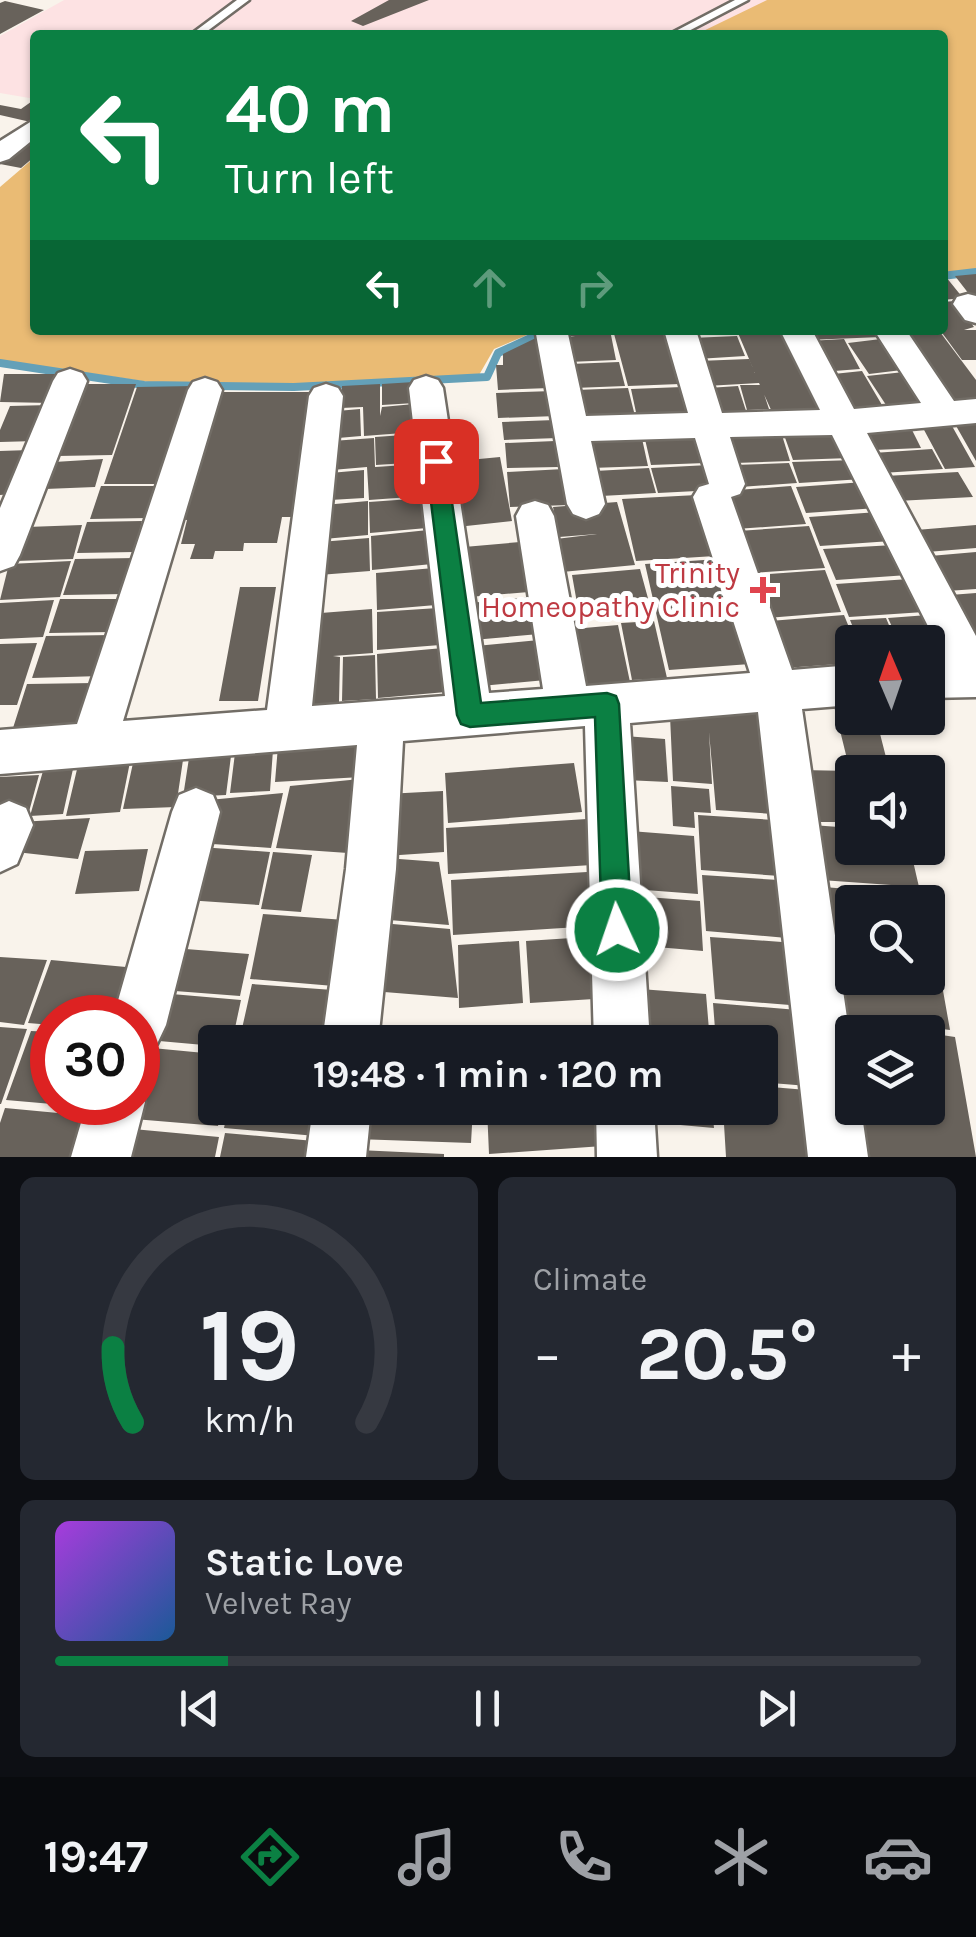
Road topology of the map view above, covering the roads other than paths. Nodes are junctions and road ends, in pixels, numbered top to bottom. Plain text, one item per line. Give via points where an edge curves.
1 (244, 0) edge
2 (743, 0) edge
3 (203, 30) edge
4 (683, 30) edge
5 (0, 121) edge
6 (30, 125) edge
7 (30, 130) edge
8 (0, 154) edge
9 (552, 335) edge
10 (682, 335) edge
11 (799, 335) edge
12 (894, 335) edge
13 (70, 381) dead end
14 (426, 388) dead end
15 (206, 390) dead end
16 (326, 396) dead end
17 (961, 413) edge
18 (708, 422) junction
19 (845, 422) junction
20 (571, 429) junction
21 (586, 504) dead end
22 (536, 516) dead end
23 (0, 555) edge
24 (976, 676) edge
25 (945, 678) edge
26 (835, 686) edge
27 (778, 691) junction
28 (587, 706) junction
29 (470, 715) junction
30 (381, 723) junction
31 (287, 730) junction
32 (93, 745) junction
33 (0, 752) edge
34 (196, 812) dead end
35 (146, 995) edge
36 (352, 1025) edge
37 (620, 1025) edge
38 (110, 1125) edge
39 (340, 1125) edge
40 (626, 1125) edge
41 (101, 1157) edge
42 (336, 1157) edge
43 (627, 1157) edge
44 (838, 1157) edge

1 - 3 lane
2 - 4 lane
5 - 6 street
7 - 8 street
9 - 20 street
10 - 18 street
11 - 19 street
12 - 17 street
13 - 23 street
14 - 29 street
15 - 32 street
16 - 31 street
17 - 19 street
18 - 19 street
18 - 20 street
18 - 27 street via 719,491
19 - 24 street
20 - 21 street
22 - 28 street
24 - 25 street
26 - 27 street
27 - 28 street
27 - 44 street
28 - 29 street
28 - 37 street
29 - 30 street
30 - 31 street
30 - 36 street
31 - 32 street
32 - 33 street
34 - 35 street
38 - 41 street
39 - 42 street
40 - 43 street

